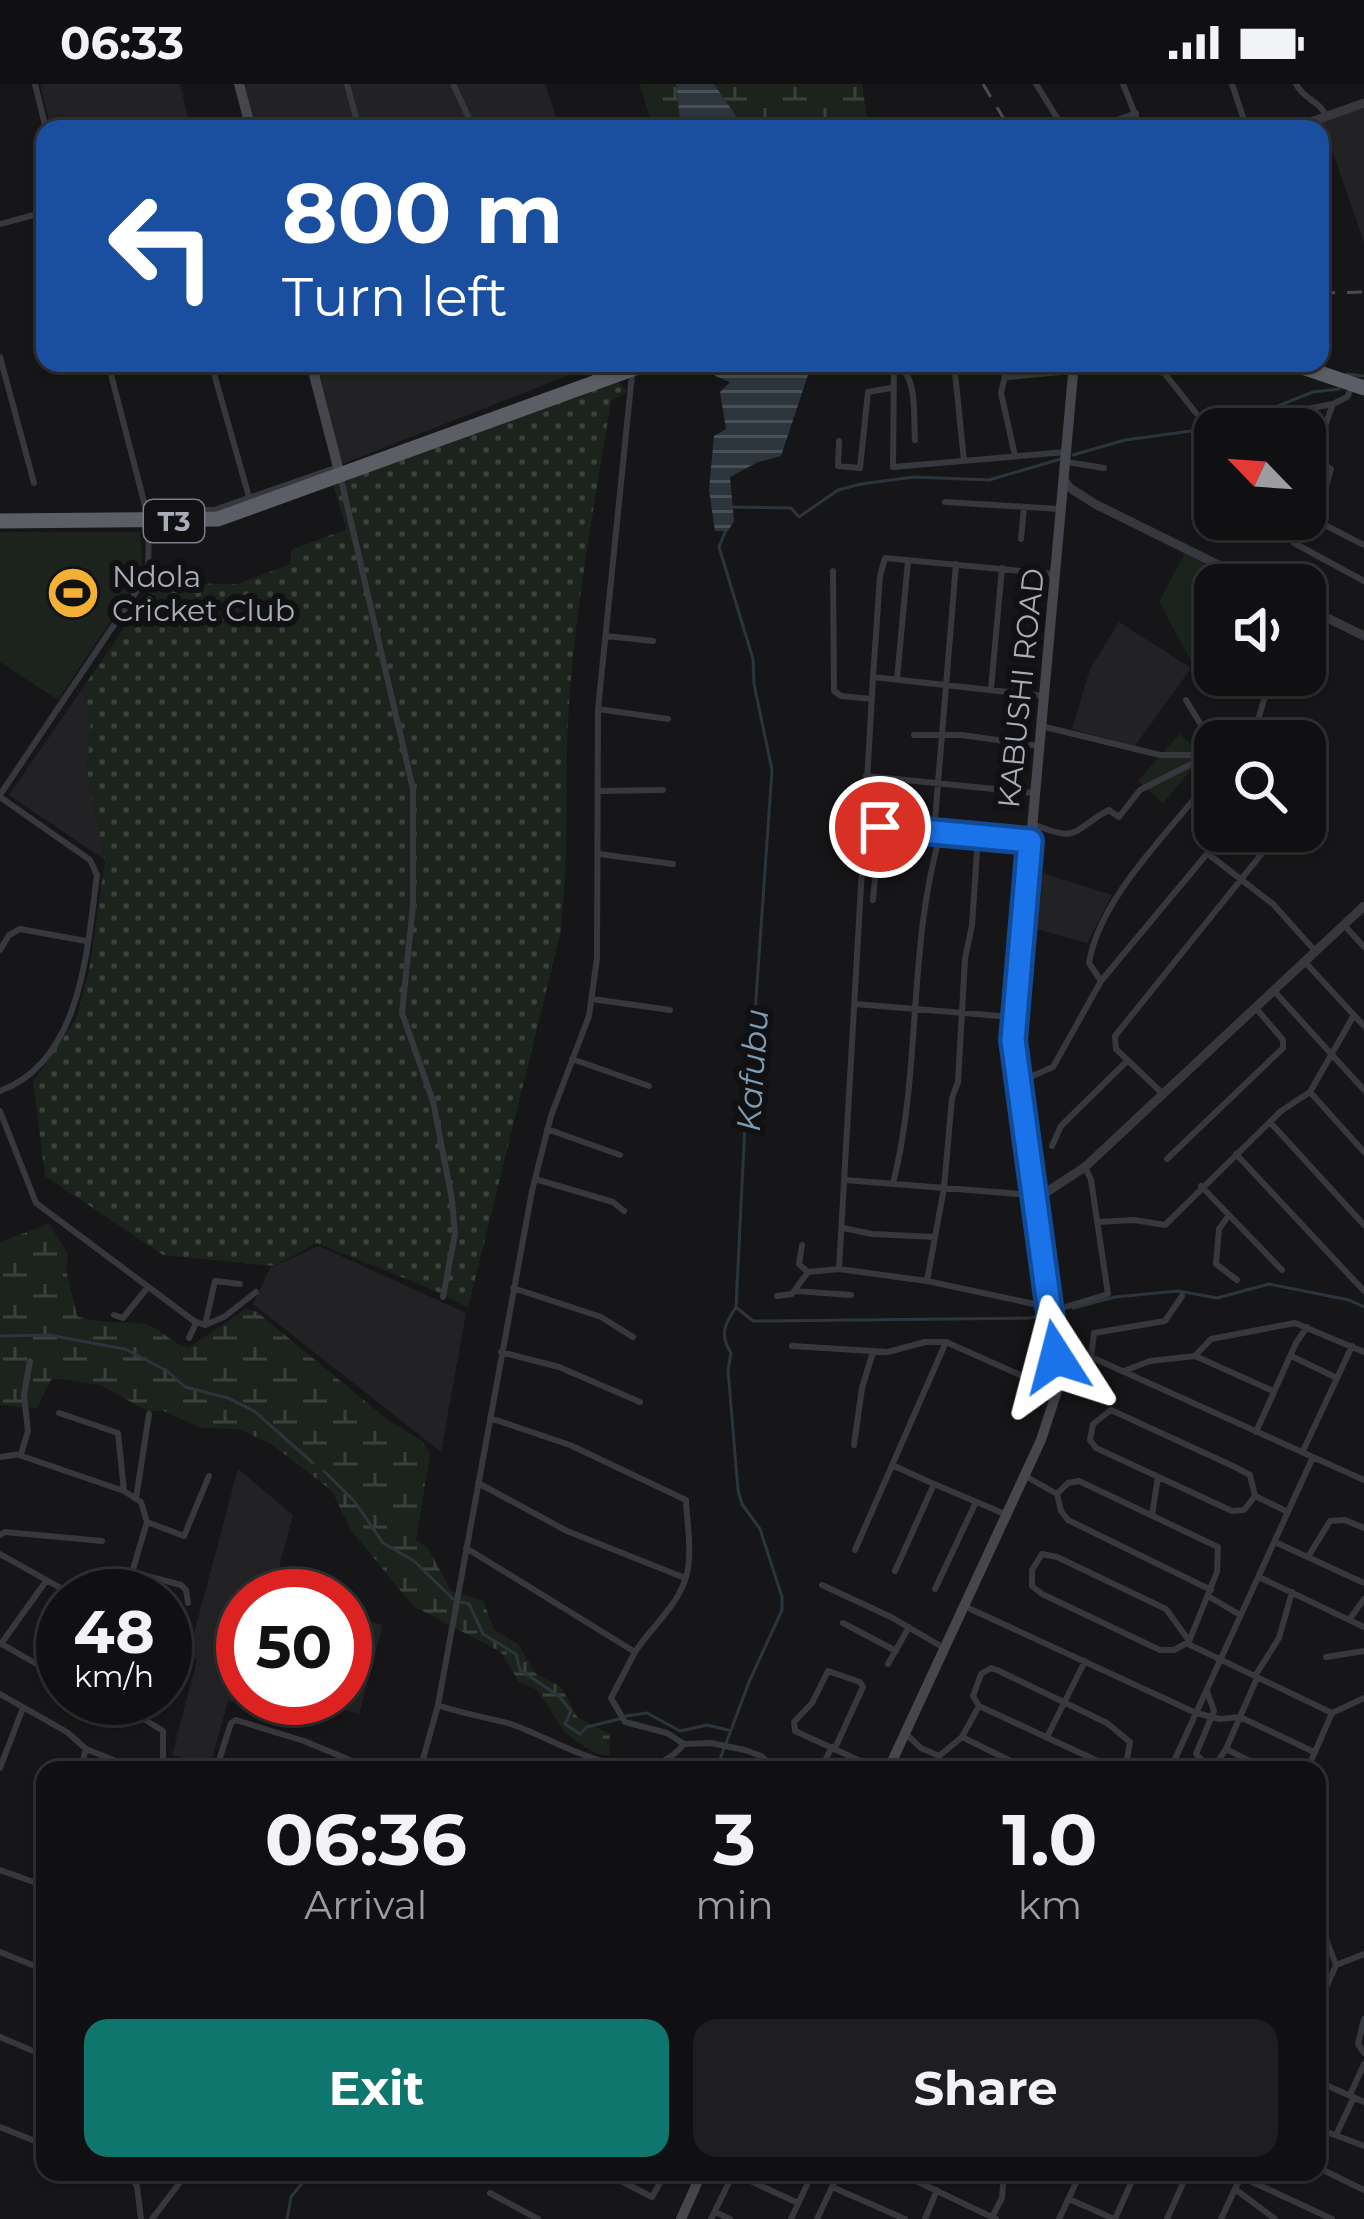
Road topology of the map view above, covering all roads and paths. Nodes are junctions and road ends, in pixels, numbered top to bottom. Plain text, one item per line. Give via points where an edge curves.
1 (35, 84) edge
2 (239, 84) edge
3 (347, 84) edge
4 (453, 84) edge
5 (1036, 84) edge
6 (1123, 84) edge
7 (1232, 84) edge
8 (1296, 84) edge
9 (1364, 103) edge
10 (1136, 113) junction
11 (1327, 116) junction
12 (44, 120) edge
13 (248, 120) edge
14 (357, 120) edge
15 (469, 120) edge
16 (1058, 120) edge
17 (1117, 120) edge
18 (1138, 120) edge
19 (1243, 120) edge
20 (1316, 120) edge
21 (36, 214) edge
22 (0, 224) edge
23 (0, 357) edge
24 (110, 372) edge
25 (214, 372) edge
26 (313, 372) edge
27 (594, 372) edge
28 (623, 372) edge
29 (640, 372) edge
30 (894, 372) edge
31 (906, 372) edge
32 (955, 372) edge
33 (1004, 372) edge
34 (1056, 372) edge
35 (1073, 372) edge
36 (1160, 372) edge
37 (1317, 372) edge
38 (1053, 373) joint
39 (1005, 376) junction
40 (598, 380) junction
41 (1358, 386) edge
42 (891, 388) junction
43 (1333, 404) junction
44 (1312, 408) edge
45 (1194, 410) edge
46 (1326, 422) edge
47 (839, 440) dead end
48 (915, 440) dead end
49 (1015, 456) junction
50 (1067, 457) junction
51 (964, 461) junction
52 (1104, 468) dead end
53 (339, 471) junction
54 (1065, 481) junction
55 (34, 483) dead end
56 (249, 497) junction
57 (945, 502) dead end
58 (1063, 502) junction
59 (1095, 504) junction
60 (1024, 508) junction
61 (147, 515) junction
62 (0, 521) edge
63 (1326, 526) edge
64 (1021, 538) dead end
65 (1292, 540) edge
66 (1364, 545) edge
67 (908, 561) junction
68 (956, 564) junction
69 (1216, 564) edge
70 (1002, 567) junction
71 (833, 571) dead end
72 (1056, 574) junction
73 (1364, 581) edge
74 (1326, 617) edge
75 (605, 636) junction
76 (1364, 637) edge
77 (653, 641) dead end
78 (873, 677) junction
79 (897, 679) junction
80 (945, 685) junction
81 (991, 689) junction
82 (1044, 696) junction
83 (1264, 696) edge
84 (872, 699) junction
85 (1186, 700) dead end
86 (598, 709) junction
87 (1259, 717) junction
88 (668, 719) dead end
89 (1198, 720) edge
90 (1256, 720) edge
91 (1260, 720) edge
92 (1041, 726) junction
93 (914, 735) dead end
94 (944, 735) junction
95 (1039, 746) junction
96 (1194, 756) edge
97 (1194, 763) edge
98 (866, 776) junction
99 (938, 783) junction
100 (664, 790) dead end
101 (600, 791) junction
102 (1034, 793) junction
103 (0, 796) edge
104 (1194, 799) edge
105 (1032, 824) junction
106 (864, 825) junction
107 (880, 827) junction
108 (938, 832) junction
109 (978, 836) junction
110 (1030, 841) junction
111 (1263, 852) edge
112 (599, 854) junction
113 (1208, 854) joint
114 (673, 864) dead end
115 (1243, 878) junction
116 (873, 900) dead end
117 (1364, 906) edge
118 (1344, 926) junction
119 (86, 941) junction
120 (1364, 947) edge
121 (0, 950) edge
122 (1316, 952) junction
123 (1305, 962) junction
124 (1102, 981) junction
125 (1274, 992) junction
126 (592, 999) junction
127 (855, 1004) junction
128 (1255, 1007) junction
129 (913, 1009) junction
130 (670, 1010) dead end
131 (962, 1012) junction
132 (1354, 1015) junction
133 (1014, 1017) junction
134 (1364, 1025) edge
135 (1332, 1055) junction
136 (572, 1059) junction
137 (1127, 1061) junction
138 (1018, 1082) junction
139 (649, 1086) dead end
140 (1364, 1090) edge
141 (0, 1091) edge
142 (1310, 1092) junction
143 (1162, 1094) junction
144 (0, 1111) edge
145 (1270, 1123) junction
146 (547, 1129) junction
147 (1052, 1146) dead end
148 (1364, 1152) edge
149 (1236, 1154) junction
150 (620, 1155) dead end
151 (1167, 1159) dead end
152 (1085, 1167) junction
153 (535, 1179) junction
154 (845, 1180) junction
155 (892, 1184) junction
156 (1201, 1186) junction
157 (944, 1188) junction
158 (1033, 1198) junction
159 (624, 1211) dead end
160 (1229, 1215) junction
161 (1097, 1222) junction
162 (1364, 1225) edge
163 (843, 1228) junction
164 (935, 1238) junction
165 (802, 1245) dead end
166 (839, 1269) junction
167 (1282, 1270) dead end
168 (808, 1272) junction
169 (1237, 1280) dead end
170 (927, 1281) junction
171 (240, 1284) dead end
172 (148, 1287) junction
173 (513, 1288) junction
174 (796, 1291) junction
175 (1364, 1291) edge
176 (256, 1292) dead end
177 (851, 1295) dead end
178 (777, 1296) dead end
179 (1182, 1296) dead end
180 (443, 1297) dead end
181 (1048, 1312) junction
182 (114, 1315) dead end
183 (201, 1324) junction
184 (1309, 1326) junction
185 (1052, 1334) junction
186 (633, 1337) dead end
187 (189, 1338) dead end
188 (946, 1342) junction
189 (792, 1346) dead end
190 (1352, 1346) junction
191 (501, 1352) junction
192 (873, 1352) junction
193 (1080, 1352) junction
194 (1364, 1352) edge
195 (1195, 1356) junction
196 (1291, 1356) junction
197 (1056, 1357) junction
198 (1091, 1357) junction
199 (30, 1361) dead end
200 (1124, 1371) junction
201 (1335, 1377) junction
202 (1057, 1391) junction
203 (1273, 1391) junction
204 (640, 1402) dead end
205 (59, 1413) dead end
206 (149, 1414) dead end
207 (490, 1418) junction
208 (1256, 1432) junction
209 (854, 1445) dead end
210 (1302, 1452) junction
211 (19, 1455) junction
212 (0, 1457) edge
213 (1313, 1457) junction
214 (892, 1465) junction
215 (1024, 1475) junction
216 (209, 1476) dead end
217 (1158, 1477) junction
218 (1364, 1480) edge
219 (478, 1484) junction
220 (934, 1484) junction
221 (124, 1492) junction
222 (1058, 1494) junction
223 (1255, 1496) junction
224 (136, 1499) junction
225 (976, 1502) junction
226 (1288, 1512) junction
227 (1005, 1514) junction
228 (1152, 1515) junction
229 (147, 1522) junction
230 (1364, 1528) edge
231 (0, 1535) edge
232 (102, 1541) dead end
233 (1274, 1542) junction
234 (466, 1548) junction
235 (855, 1550) dead end
236 (0, 1554) edge
237 (1308, 1557) junction
238 (133, 1569) edge
239 (895, 1571) dead end
240 (36, 1575) edge
241 (1258, 1576) junction
242 (685, 1579) junction
243 (1364, 1583) edge
244 (822, 1585) dead end
245 (934, 1589) dead end
246 (1292, 1592) junction
247 (1209, 1593) junction
248 (36, 1595) edge
249 (1364, 1599) edge
250 (964, 1606) junction
251 (1240, 1615) junction
252 (1348, 1620) junction
253 (843, 1623) dead end
254 (908, 1627) junction
255 (1364, 1627) edge
256 (1187, 1641) junction
257 (1, 1643) edge
258 (944, 1648) junction
259 (896, 1651) junction
260 (1364, 1651) edge
261 (634, 1652) junction
262 (1326, 1657) dead end
263 (1220, 1660) junction
264 (1084, 1661) junction
265 (36, 1663) edge
266 (888, 1664) dead end
267 (1256, 1677) junction
268 (1207, 1690) junction
269 (0, 1694) edge
270 (1364, 1698) edge
271 (1064, 1701) junction
272 (438, 1706) junction
273 (979, 1706) junction
274 (23, 1708) junction
275 (1196, 1712) junction
276 (1332, 1713) junction
277 (1240, 1717) junction
278 (1211, 1718) junction
279 (155, 1725) edge
280 (905, 1733) junction
281 (962, 1737) junction
282 (1047, 1737) junction
283 (683, 1744) junction
284 (833, 1748) junction
285 (86, 1749) junction
286 (1226, 1749) junction
287 (1314, 1752) junction
288 (939, 1756) junction
289 (83, 1761) edge
290 (116, 1761) edge
291 (163, 1761) edge
292 (219, 1761) edge
293 (352, 1761) edge
294 (423, 1761) edge
295 (602, 1761) edge
296 (658, 1761) edge
297 (766, 1761) edge
298 (825, 1761) edge
299 (863, 1761) edge
300 (889, 1761) edge
301 (939, 1761) edge
302 (1011, 1761) edge
303 (1101, 1761) edge
304 (1125, 1761) edge
305 (1174, 1761) edge
306 (1203, 1761) edge
307 (1218, 1761) edge
308 (1249, 1761) edge
309 (1310, 1761) edge
310 (0, 1768) edge
311 (0, 1870) edge
312 (36, 1883) edge
313 (1326, 1939) edge
314 (0, 1952) edge
315 (1364, 1954) edge
316 (1336, 1965) junction
317 (36, 1966) edge
318 (1326, 1988) edge
319 (1364, 2019) edge
320 (0, 2037) edge
321 (36, 2052) edge
322 (1364, 2053) edge
323 (1364, 2064) edge
324 (1326, 2084) edge
325 (1352, 2096) junction
326 (1364, 2102) edge
327 (0, 2127) edge
328 (1326, 2134) edge
329 (1336, 2135) junction
330 (36, 2142) edge
331 (1364, 2146) edge
332 (1326, 2171) edge
333 (131, 2181) edge
334 (181, 2181) edge
335 (620, 2181) edge
336 (663, 2181) edge
337 (698, 2181) edge
338 (729, 2181) edge
339 (750, 2181) edge
340 (809, 2181) edge
341 (834, 2181) edge
342 (918, 2181) edge
343 (1003, 2181) edge
344 (1078, 2181) edge
345 (1132, 2181) edge
346 (1184, 2181) edge
347 (1239, 2181) edge
348 (1256, 2181) edge
349 (832, 2187) junction
350 (1235, 2189) junction
351 (937, 2190) junction
352 (1364, 2190) edge
353 (490, 2193) dead end
354 (1069, 2199) junction
355 (798, 2203) junction
356 (978, 2210) junction
357 (713, 2216) edge
358 (994, 2218) edge
359 (141, 2219) edge
360 (152, 2219) edge
361 (538, 2219) edge
362 (681, 2219) edge
363 (730, 2219) edge
364 (791, 2219) edge
365 (817, 2219) edge
366 (905, 2219) edge
367 (925, 2219) edge
368 (973, 2219) edge
369 (1059, 2219) edge
370 (1115, 2219) edge
371 (1167, 2219) edge
372 (1222, 2219) edge
373 (1275, 2219) edge
374 (1332, 2219) edge

1 - 12 street
2 - 13 main road
3 - 14 street
4 - 15 street
5 - 16 street
6 - 10 street
7 - 19 street
8 - 11 street
9 - 11 street
10 - 17 street
10 - 18 street
11 - 20 street
21 - 22 street
23 - 55 street
24 - 61 street
25 - 56 street
26 - 53 main road
27 - 40 street
28 - 40 highway, T3
29 - 75 street
30 - 42 street
31 - 48 street
32 - 51 street
33 - 39 street
34 - 38 street
35 - 50 main road, KABUSHI ROAD
36 - 45 street
37 - 41 highway
38 - 39 street
39 - 49 street via 1001,393
40 - 53 highway, T3
41 - 43 street
42 - 47 street via 868,392 860,468 838,466
42 - 51 street via 893,467
43 - 44 street
43 - 46 street
49 - 50 street
49 - 51 street
50 - 52 street
50 - 54 main road, KABUSHI ROAD
53 - 56 street
53 - 61 highway, T3 via 218,519
53 - 180 street via 413,789 403,1013 433,1101 452,1200
54 - 58 main road, KABUSHI ROAD
54 - 59 street
56 - 61 street via 214,510
57 - 60 street
58 - 59 street
58 - 60 street
58 - 72 main road, KABUSHI ROAD
59 - 69 street
60 - 64 street
61 - 62 highway, T3
61 - 103 street via 142,588
63 - 66 street
65 - 73 street
67 - 68 street
67 - 78 street via 882,564
67 - 79 street
68 - 70 street
68 - 80 street
70 - 72 street
70 - 81 street
71 - 84 street via 834,692
72 - 82 main road, KABUSHI ROAD
74 - 76 street
75 - 77 street
75 - 86 street
78 - 79 street
78 - 84 street
79 - 80 street
80 - 81 street
80 - 94 street
81 - 82 street
82 - 92 main road, KABUSHI ROAD
83 - 87 street
84 - 98 street
85 - 89 street
86 - 88 street
86 - 101 street
87 - 90 street
87 - 91 street
92 - 95 main road, KABUSHI ROAD
92 - 96 street
93 - 94 street
94 - 95 street
94 - 99 street
95 - 102 main road, KABUSHI ROAD
97 - 105 street via 1140,790 1119,817 1108,810 1070,836
98 - 99 street
98 - 106 street
99 - 102 street
99 - 108 street
100 - 101 street
101 - 112 street
102 - 105 main road, KABUSHI ROAD
103 - 119 street via 95,866
104 - 124 street via 1109,908 1089,963
105 - 110 main road, KABUSHI ROAD
106 - 107 street
106 - 127 street
107 - 108 street
107 - 116 street
108 - 109 street
108 - 129 street
109 - 110 street
109 - 131 street
110 - 133 main road, KABUSHI ROAD
111 - 115 street
112 - 114 street
112 - 126 street
113 - 115 street
113 - 124 street
115 - 122 street
115 - 137 street via 1115,1036
117 - 118 street
118 - 120 street
118 - 122 street
119 - 121 street via 17,929
119 - 141 street via 69,1021 28,1079
122 - 123 street
123 - 125 street
123 - 132 street
124 - 138 street via 1053,1066
125 - 128 street
125 - 135 street
126 - 130 street
126 - 136 street
127 - 129 street
127 - 154 street
128 - 143 street
128 - 151 street via 1283,1048
129 - 131 street
129 - 155 street via 910,1092
131 - 133 street
131 - 157 street
132 - 134 street
132 - 135 street
133 - 138 main road, KABUSHI ROAD
135 - 140 street
135 - 142 street
136 - 139 street
136 - 146 street
137 - 143 street
137 - 147 street via 1060,1126
138 - 158 main road, KABUSHI ROAD
142 - 145 street
142 - 148 street
143 - 152 street
144 - 172 street via 36,1203
145 - 149 street
145 - 162 street
146 - 150 street
146 - 153 street
149 - 156 street
149 - 175 street
152 - 158 street
152 - 161 street
153 - 159 street
153 - 173 street
154 - 155 street
154 - 163 street
155 - 157 street
156 - 160 street
156 - 161 street via 1162,1227
157 - 158 street
157 - 164 street
158 - 181 main road, KABUSHI ROAD
160 - 167 street
160 - 169 street via 1216,1264
161 - 181 street via 1108,1294
163 - 164 street
163 - 166 street
164 - 170 street
165 - 168 street via 799,1264
166 - 168 street
166 - 170 street
168 - 174 street
170 - 181 street
171 - 183 street via 215,1281
172 - 182 street via 126,1316
172 - 183 street
173 - 186 street via 601,1317
173 - 191 street
174 - 177 street
174 - 178 street
176 - 183 street
179 - 198 street via 1166,1321 1094,1334
181 - 185 main road, KABUSHI ROAD
183 - 187 street
184 - 190 street
184 - 195 street via 1211,1339
184 - 196 street
185 - 193 street
185 - 197 main road, KABUSHI ROAD
188 - 192 street
188 - 202 street
188 - 214 street
189 - 192 street
190 - 194 street
190 - 201 street
191 - 204 street
191 - 207 street
192 - 209 street
193 - 197 street
193 - 198 street
195 - 200 street
195 - 203 street
196 - 201 street
196 - 203 street
197 - 202 main road, KABUSHI ROAD
198 - 200 street
199 - 211 street via 28,1432
200 - 208 street
201 - 210 street
202 - 215 main road, KABUSHI ROAD
203 - 208 street
205 - 221 street via 118,1433
206 - 224 street
207 - 219 street
207 - 242 street via 682,1496 690,1538
208 - 210 street
210 - 213 street
211 - 212 street
211 - 221 street
213 - 218 street
213 - 226 street
214 - 220 street
214 - 235 street
215 - 222 street
215 - 227 main road, KABUSHI ROAD
216 - 229 street via 184,1536
217 - 223 street via 1236,1512
217 - 223 street via 1092,1445 1100,1414 1115,1411 1235,1467 1250,1475
217 - 228 street
219 - 234 street
219 - 242 street
220 - 225 street
220 - 239 street
221 - 224 street
222 - 228 street via 1079,1481
222 - 247 street via 1068,1520
223 - 226 street
224 - 229 street
225 - 227 street
225 - 245 street
226 - 233 street
227 - 250 main road, KABUSHI ROAD
228 - 247 street via 1218,1547
229 - 238 street
230 - 237 street via 1330,1521
231 - 232 street
233 - 237 street
233 - 241 street
234 - 261 street
234 - 272 street
236 - 240 street
237 - 243 street
241 - 246 street
241 - 251 street
242 - 261 street
244 - 254 street
246 - 252 street
246 - 267 street
247 - 251 street
247 - 256 street
248 - 257 street
249 - 252 street
250 - 258 main road, KABUSHI ROAD
250 - 264 street
251 - 263 street
252 - 255 street
253 - 259 street
254 - 258 street
254 - 259 street
256 - 256 street via 1166,1609 1058,1558 1036,1559 1032,1586 1042,1594 1160,1650
256 - 263 street
257 - 265 street
258 - 280 main road, KABUSHI ROAD
259 - 266 street
260 - 262 street
261 - 283 street via 613,1706 625,1722
263 - 267 street
263 - 268 street
264 - 271 street
264 - 275 street
267 - 276 street
267 - 277 street
268 - 275 street
268 - 278 street
269 - 274 street
270 - 276 street
271 - 273 street via 991,1668 978,1680
271 - 282 street
271 - 304 street via 1127,1738
272 - 294 street
272 - 295 street via 520,1727
273 - 281 street
273 - 282 street
274 - 285 street
274 - 310 street
275 - 278 street
275 - 305 street
276 - 287 street
277 - 278 street
277 - 286 street
277 - 287 street
278 - 306 street via 1196,1754
279 - 291 street via 163,1730
280 - 288 street
280 - 300 main road, KABUSHI ROAD
281 - 288 street
281 - 302 street
282 - 303 street
283 - 296 street
283 - 297 street via 713,1743
284 - 284 street via 794,1727 829,1671 863,1687
284 - 298 street
284 - 299 street
285 - 289 street
285 - 290 street
286 - 307 street
286 - 308 street
287 - 309 street
288 - 301 street
292 - 293 street via 236,1720
311 - 312 street
313 - 316 street
314 - 317 street
315 - 316 street
316 - 318 street
319 - 322 street
320 - 321 street
323 - 325 street
324 - 325 street
325 - 326 street
325 - 329 street
327 - 330 street
328 - 329 street
329 - 331 street
332 - 352 street
333 - 359 street
334 - 360 street
335 - 336 street via 652,2198
337 - 362 main road
338 - 357 street
339 - 355 street
340 - 355 street
341 - 349 street
342 - 351 street
343 - 358 street
344 - 354 street
345 - 370 street
346 - 371 street
347 - 350 street
348 - 374 street
349 - 365 street
349 - 366 street
350 - 372 street
350 - 373 street
351 - 356 street
351 - 367 street
353 - 361 street
354 - 369 street
354 - 370 street
355 - 364 street
356 - 358 street
356 - 368 street
357 - 363 street

